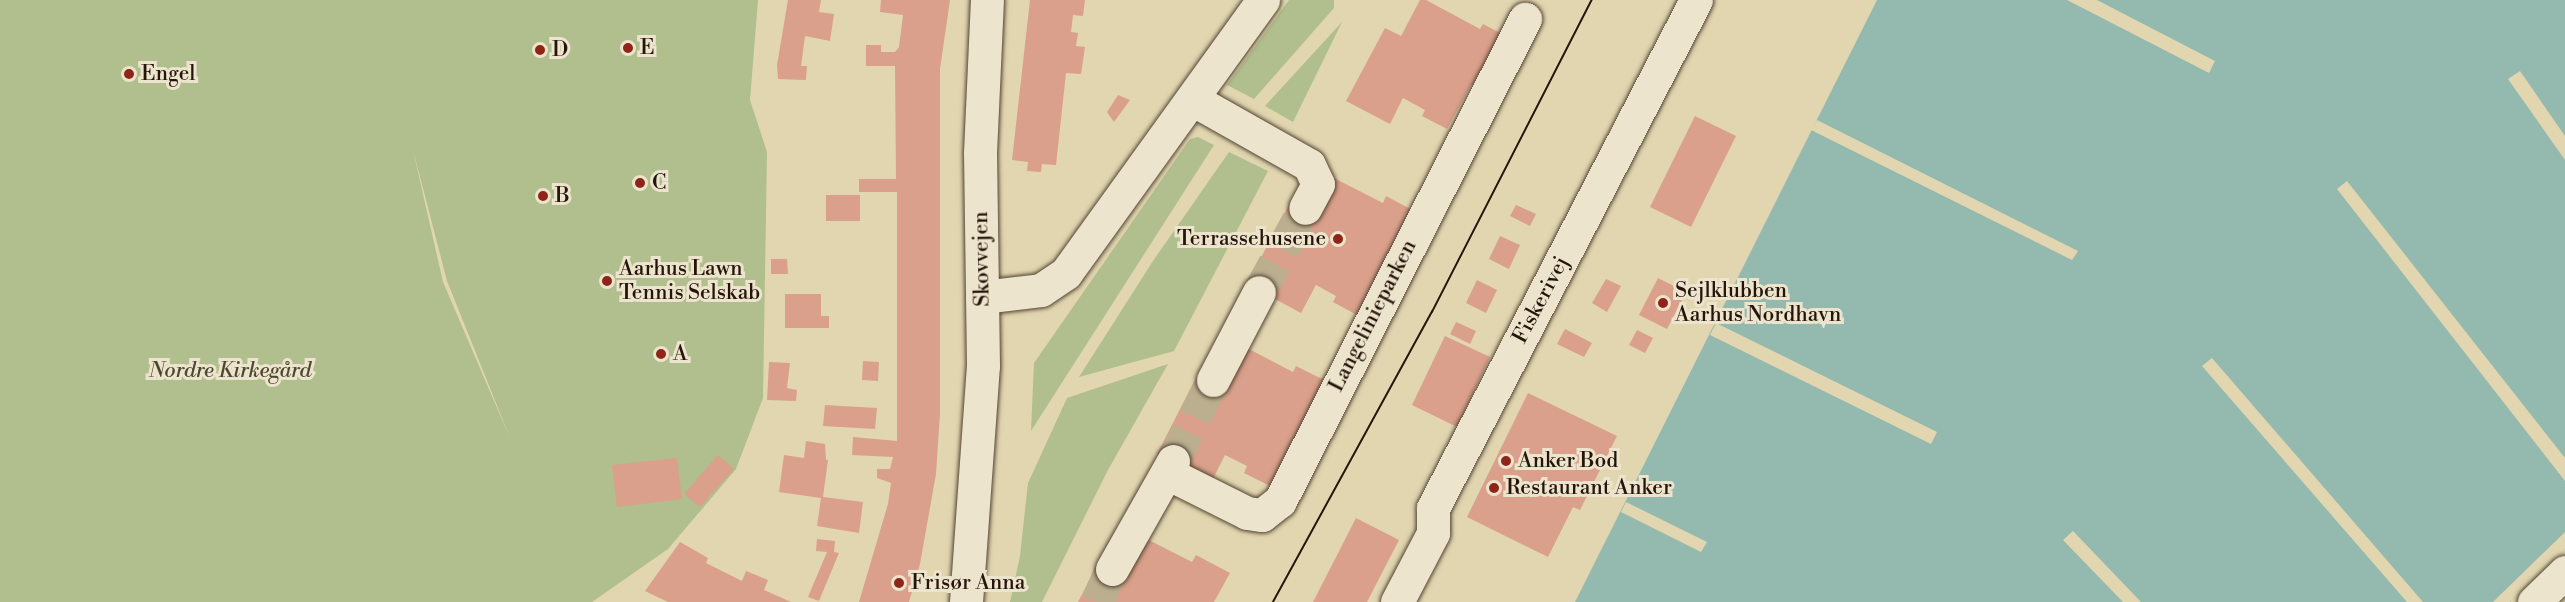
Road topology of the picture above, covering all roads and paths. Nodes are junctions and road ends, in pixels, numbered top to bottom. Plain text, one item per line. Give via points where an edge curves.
1 (987, 0) edge
2 (1263, 0) edge
3 (1696, 0) edge
4 (1525, 19) dead end
5 (1192, 99) junction
6 (1305, 208) tunnel mouth
7 (1259, 292) tunnel mouth
8 (982, 297) junction
9 (1213, 380) tunnel mouth
10 (971, 519) junction
11 (1112, 569) tunnel mouth
12 (2565, 572) edge
13 (946, 602) edge
14 (966, 602) edge
15 (1397, 602) edge
16 (2535, 602) edge

1 - 8 street, Skovvejen via 980,153
2 - 5 street
3 - 15 street, Fiskerivej via 1433,508 1433,532
4 - 11 street, Langelinieparken via 1280,501 1262,515 1247,513 1170,467
5 - 6 street via 1309,165 1318,184
5 - 8 street via 1066,273 1041,290
7 - 9 street
8 - 10 street, Skovvejen via 983,366
10 - 13 street, Skovvejen
10 - 14 street, Skovvejen
12 - 16 street

